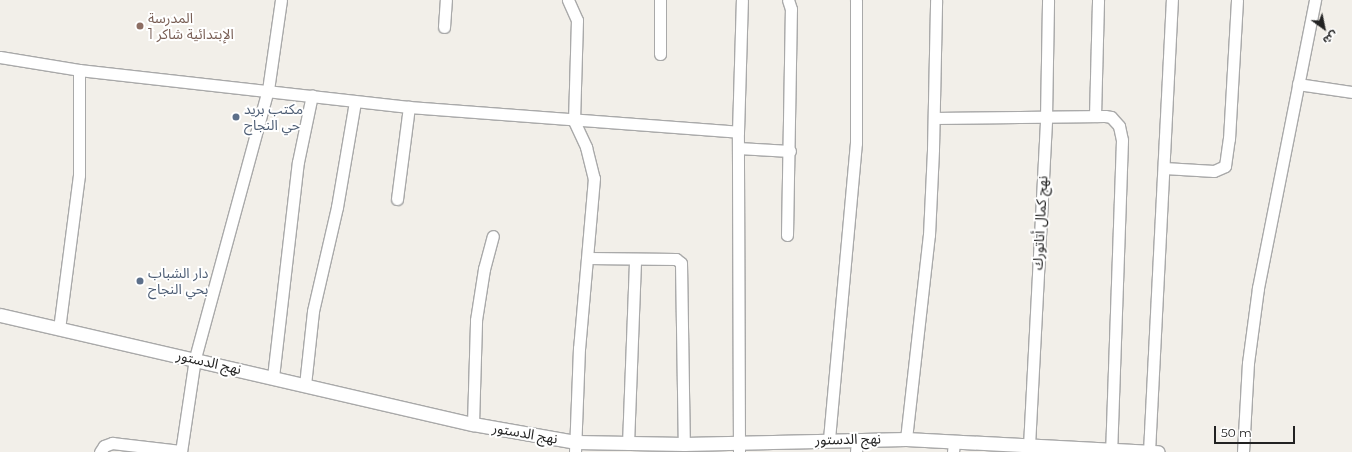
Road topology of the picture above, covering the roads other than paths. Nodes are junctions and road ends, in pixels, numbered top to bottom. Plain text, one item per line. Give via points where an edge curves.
1 (281, 0) edge
2 (446, 0) edge
3 (568, 0) edge
4 (660, 0) edge
5 (742, 0) edge
6 (788, 0) edge
7 (856, 0) edge
8 (936, 0) edge
9 (1048, 0) edge
10 (1098, 0) edge
11 (1172, 0) edge
12 (1237, 0) edge
13 (1315, 0) edge
14 (444, 27) dead end
15 (660, 54) dead end
16 (0, 57) edge
17 (79, 70) junction
18 (1298, 84) junction
19 (268, 90) junction
20 (1352, 92) edge
21 (312, 95) junction
22 (355, 102) junction
23 (409, 107) junction
24 (1095, 116) junction
25 (934, 118) junction
26 (1046, 118) junction
27 (574, 121) junction
28 (738, 132) junction
29 (738, 148) junction
30 (790, 151) junction
31 (1164, 168) junction
32 (397, 199) dead end
33 (787, 235) dead end
34 (493, 236) dead end
35 (588, 258) junction
36 (636, 259) junction
37 (0, 315) edge
38 (59, 329) junction
39 (195, 358) junction
40 (273, 377) junction
41 (305, 385) junction
42 (473, 424) junction
43 (829, 439) junction
44 (906, 439) junction
45 (628, 444) junction
46 (684, 444) junction
47 (856, 446) edge
48 (1029, 446) junction
49 (575, 447) edge
50 (740, 447) edge
51 (953, 447) edge
52 (1111, 449) junction
53 (1065, 450) edge
54 (181, 451) edge
55 (100, 452) edge
56 (1152, 452) edge
57 (1243, 452) edge

1 - 19 street
2 - 14 street
3 - 27 street via 577,20
4 - 15 street
5 - 28 street
6 - 30 street via 791,9
7 - 43 street via 856,143
8 - 25 street
9 - 26 street, نهج كمال أتاتورك
10 - 24 street
11 - 31 street
12 - 31 street via 1229,139 1225,166 1214,170
13 - 18 street
16 - 17 street
17 - 19 street
17 - 38 street via 79,175
18 - 20 street
18 - 57 street via 1258,288 1248,363
19 - 21 street
19 - 39 street
21 - 22 street
21 - 40 street via 298,162
22 - 23 street
22 - 41 street via 337,207 313,311
23 - 27 street
23 - 32 street
24 - 26 street
24 - 52 street via 1105,116 1115,121 1122,140
25 - 26 street
25 - 44 street via 928,249
26 - 48 street, نهج كمال أتاتورك
27 - 28 street
27 - 35 street via 586,147 594,178
28 - 29 street
29 - 30 street
29 - 50 street
30 - 33 street
31 - 56 street
34 - 42 street via 484,269 476,320
35 - 36 street
35 - 49 street via 579,348
36 - 45 street
36 - 46 street via 676,259 681,263
37 - 38 street, نهج الدستور
38 - 39 street, نهج الدستور
39 - 40 street, نهج الدستور
39 - 54 street
40 - 41 street, نهج الدستور
41 - 42 street, نهج الدستور
42 - 49 street, نهج الدستور
43 - 47 street, نهج الدستور
43 - 50 street, نهج الدستور
44 - 47 street, نهج الدستور
44 - 51 street, نهج الدستور
45 - 46 street, نهج الدستور
45 - 49 street, نهج الدستور
46 - 50 street, نهج الدستور
48 - 51 street, نهج الدستور
48 - 53 street, نهج الدستور
52 - 53 street, نهج الدستور
52 - 56 street, نهج الدستور
54 - 55 street via 112,443 104,446

